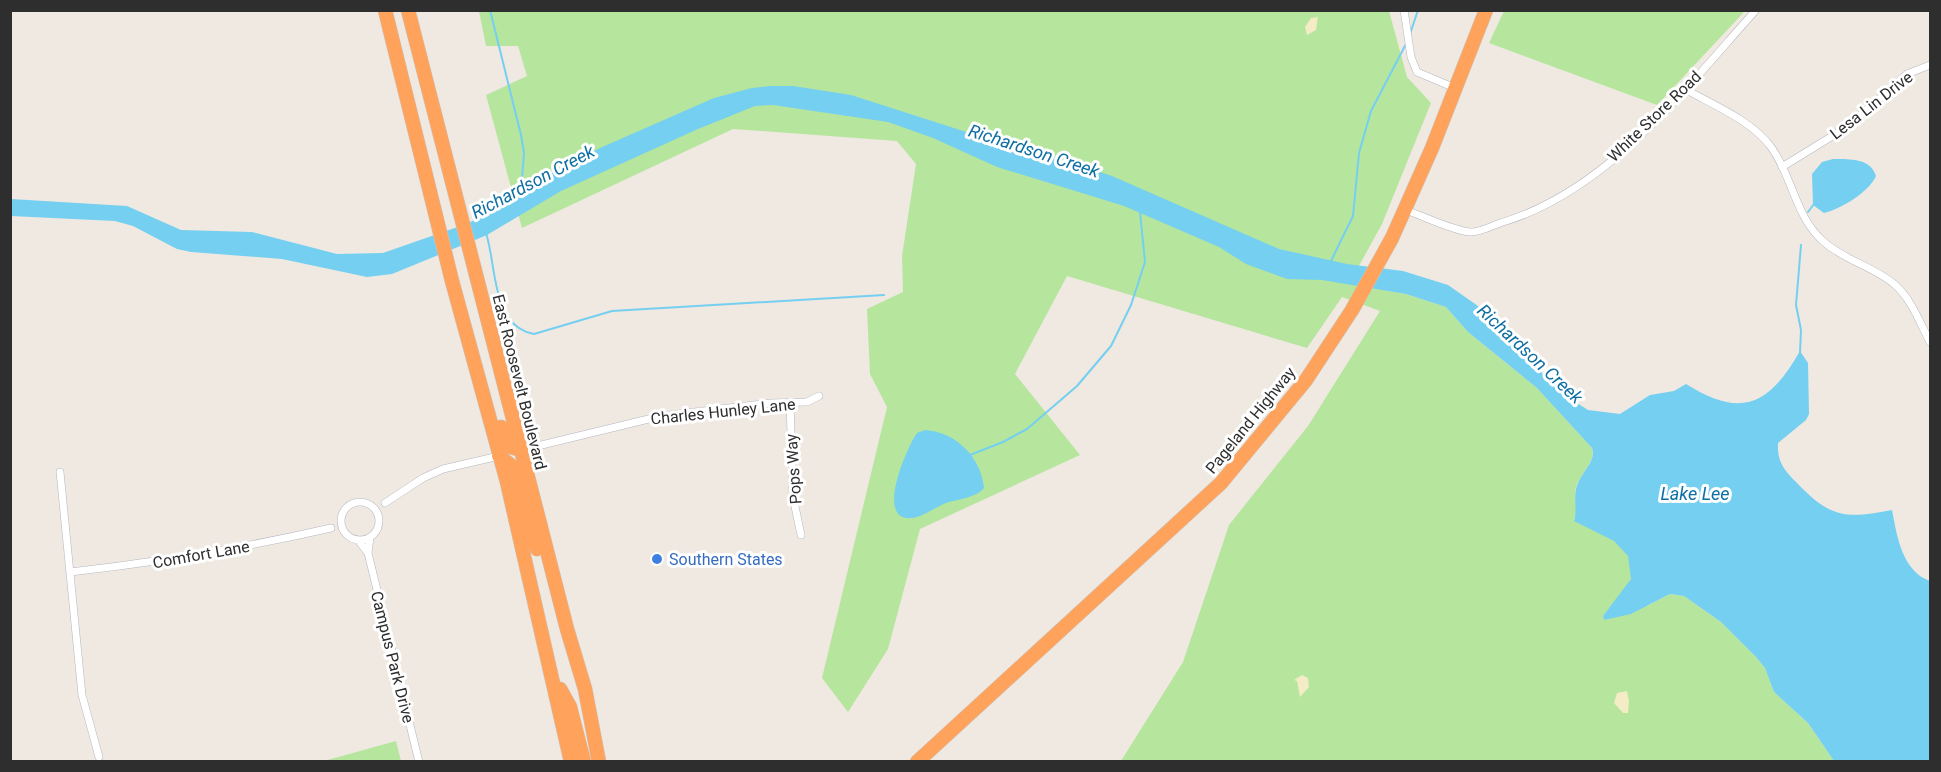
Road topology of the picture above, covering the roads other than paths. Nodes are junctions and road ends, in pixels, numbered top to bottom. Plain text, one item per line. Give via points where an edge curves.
1 (385, 10) edge
2 (403, 10) edge
3 (408, 10) edge
4 (1404, 10) edge
5 (1486, 10) edge
6 (1756, 10) edge
7 (412, 26) junction
8 (1930, 65) edge
9 (1455, 88) junction
10 (1685, 89) junction
11 (1782, 167) junction
12 (1405, 210) junction
13 (466, 329) junction
14 (1930, 342) edge
15 (819, 396) dead end
16 (790, 402) junction
17 (521, 450) junction
18 (499, 456) junction
19 (60, 472) dead end
20 (385, 503) junction
21 (370, 504) junction
22 (378, 514) junction
23 (341, 515) junction
24 (331, 528) junction
25 (343, 530) junction
26 (801, 535) dead end
27 (370, 537) junction
28 (358, 540) junction
29 (368, 553) junction
30 (70, 572) junction
31 (558, 595) junction
32 (553, 677) junction
33 (99, 757) dead end
34 (419, 762) edge
35 (572, 762) edge
36 (584, 762) edge
37 (599, 762) edge
38 (917, 762) edge

1 - 13 highway
2 - 7 highway
3 - 7 highway, East Roosevelt Boulevard
4 - 9 street via 1417,72
5 - 9 highway, Pageland Highway
6 - 10 street, White Store Road
7 - 17 highway, East Roosevelt Boulevard
8 - 11 street, Lesa Lin Drive via 1907,74 1847,127
9 - 12 highway, Pageland Highway
10 - 11 street via 1754,130
10 - 12 street, White Store Road via 1601,168 1525,216 1471,232
11 - 14 street via 1802,215 1824,243 1895,284
12 - 38 highway, Pageland Highway via 1352,310 1306,380 1221,483
13 - 17 highway via 483,368 506,444
13 - 18 highway
15 - 16 street, Charles Hunley Lane via 807,402
16 - 17 street, Charles Hunley Lane via 661,416
16 - 26 street, Pops Way via 793,497
17 - 31 highway, East Roosevelt Boulevard
18 - 20 street via 443,469
18 - 31 highway via 513,467 537,548
18 - 32 highway
19 - 30 street
20 - 21 street
20 - 22 street
21 - 22 street
21 - 23 street via 352,503
22 - 27 street via 378,527
23 - 24 street
23 - 25 street
24 - 25 street, Comfort Lane
24 - 30 street, Comfort Lane via 238,549
25 - 28 street, Comfort Lane
27 - 28 street
27 - 29 street, Campus Park Drive
28 - 29 street, Campus Park Drive
29 - 34 street, Campus Park Drive
30 - 33 street via 82,695
31 - 37 highway, East Roosevelt Boulevard via 585,689
32 - 35 highway
32 - 36 highway via 570,708

